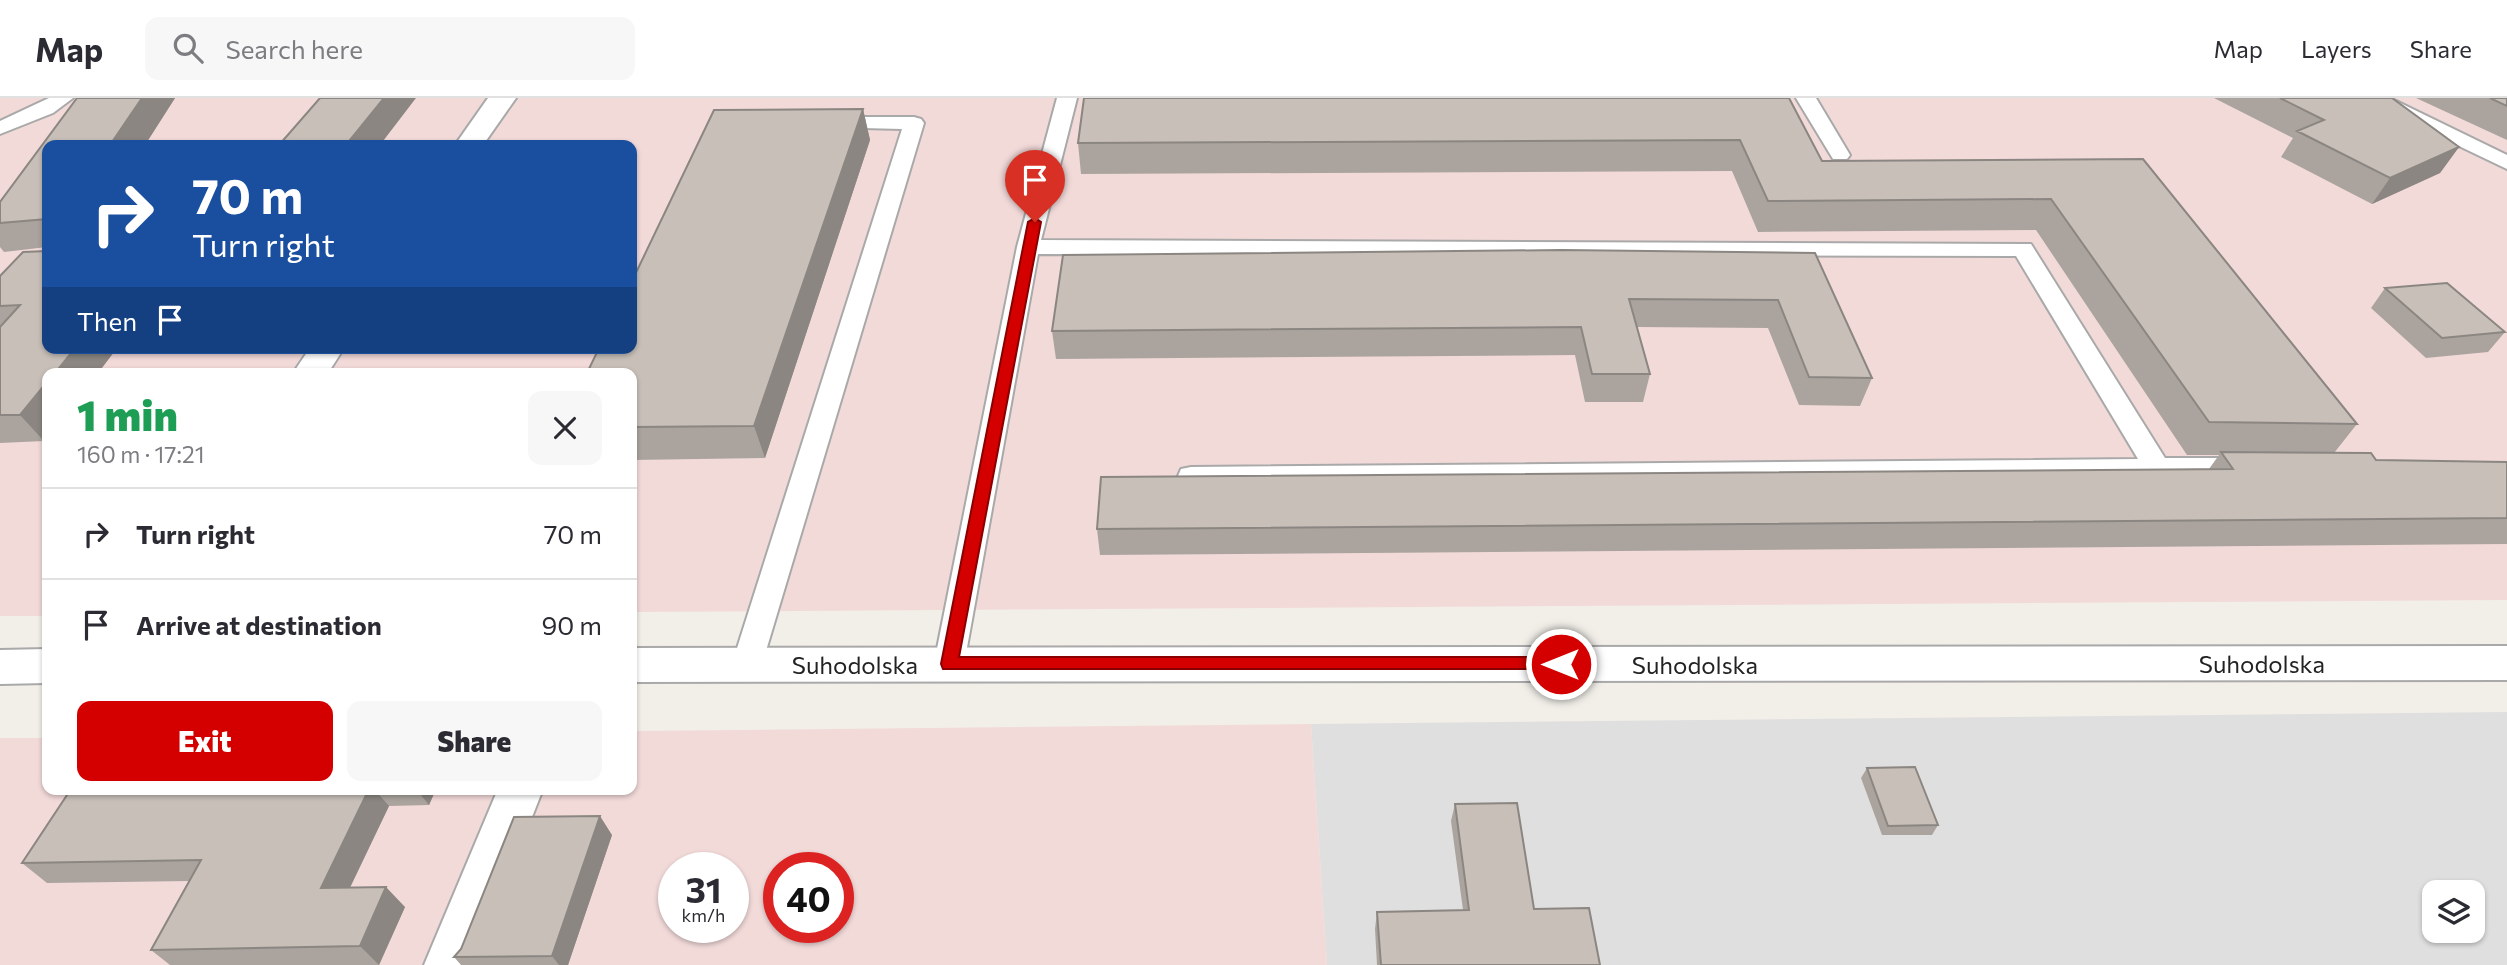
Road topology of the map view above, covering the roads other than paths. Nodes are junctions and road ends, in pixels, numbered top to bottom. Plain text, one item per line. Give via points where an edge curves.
1 (63, 98) edge
2 (502, 98) edge
3 (1066, 98) edge
4 (1806, 98) edge
5 (2374, 98) edge
6 (804, 123) edge
7 (0, 128) edge
8 (473, 140) edge
9 (1840, 155) dead end
10 (2507, 163) edge
11 (1028, 247) junction
12 (2156, 466) junction
13 (2277, 467) edge
14 (1192, 476) edge
15 (2507, 663) edge
16 (747, 664) junction
17 (949, 664) junction
18 (637, 665) edge
19 (42, 666) edge
20 (0, 667) edge
21 (519, 795) edge
22 (449, 965) edge

1 - 7 lane
2 - 8 street
3 - 11 lane
4 - 9 lane
5 - 10 lane
6 - 16 lane via 914,123
11 - 12 lane via 2023,249
11 - 17 lane
12 - 13 lane
12 - 14 lane
15 - 17 street, Suhodolska
16 - 17 street, Suhodolska
16 - 18 street, Suhodolska
19 - 20 street
21 - 22 street

